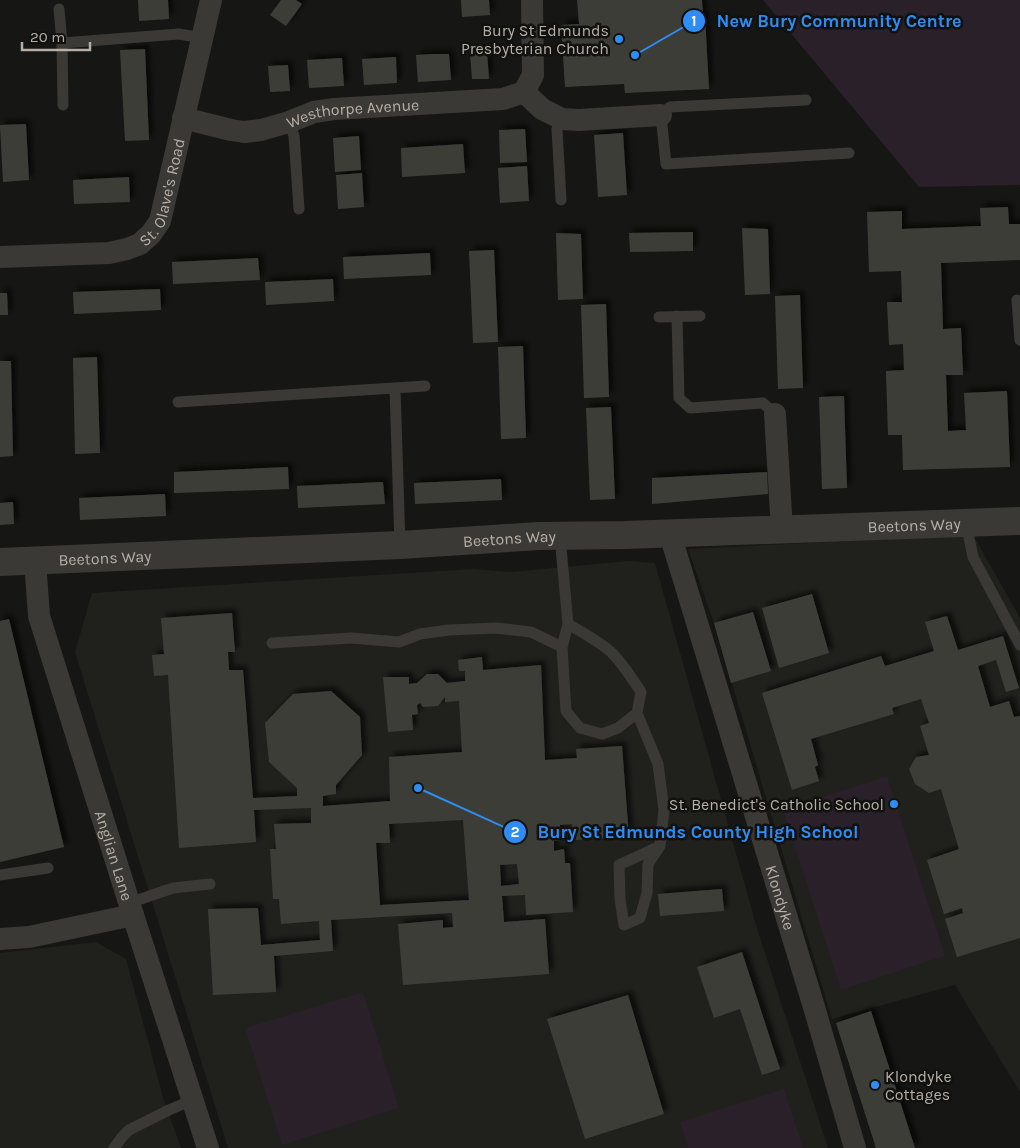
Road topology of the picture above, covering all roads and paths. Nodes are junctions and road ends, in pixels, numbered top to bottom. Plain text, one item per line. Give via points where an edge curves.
1 (211, 0) edge
2 (532, 0) edge
3 (59, 8) dead end
4 (202, 38) junction
5 (62, 43) junction
6 (524, 92) junction
7 (806, 100) dead end
8 (63, 105) dead end
9 (661, 115) junction
10 (183, 118) junction
11 (562, 119) junction
12 (289, 122) junction
13 (849, 152) dead end
14 (561, 200) dead end
15 (299, 208) dead end
16 (0, 257) edge
17 (1017, 300) dead end
18 (677, 316) junction
19 (700, 316) dead end
20 (659, 317) dead end
21 (1020, 340) edge
22 (425, 386) dead end
23 (395, 388) junction
24 (178, 402) dead end
25 (775, 414) joint
26 (1020, 521) edge
27 (966, 523) junction
28 (782, 530) junction
29 (670, 534) junction
30 (560, 537) junction
31 (400, 545) junction
32 (35, 561) junction
33 (0, 562) edge
34 (568, 624) junction
35 (272, 643) dead end
36 (1020, 645) edge
37 (562, 647) junction
38 (637, 714) junction
39 (660, 846) junction
40 (48, 868) dead end
41 (0, 875) edge
42 (210, 884) dead end
43 (131, 909) junction
44 (0, 939) edge
45 (192, 1100) junction
46 (114, 1148) edge
47 (208, 1148) edge
48 (855, 1148) edge

1 - 4 street, St. Olave's Road
2 - 6 street via 532,75
3 - 5 lane
4 - 5 lane via 179,34
4 - 10 street, St. Olave's Road
5 - 8 lane
6 - 11 street via 542,109
6 - 12 street, Westhorpe Avenue via 503,99 334,109 314,112
7 - 9 lane via 670,107
9 - 11 street
9 - 13 lane via 666,164
10 - 12 street, Westhorpe Avenue via 244,132
10 - 16 street, St. Olave's Road via 160,221 140,244 109,253
11 - 14 lane via 557,129
12 - 15 lane via 294,136
17 - 21 lane
18 - 19 lane
18 - 20 lane
18 - 25 lane via 679,398 690,408 764,403
22 - 23 lane
23 - 24 lane
23 - 31 lane
25 - 28 street
26 - 27 street, Beetons Way
27 - 28 street, Beetons Way
27 - 36 lane via 973,557
28 - 29 street, Beetons Way
29 - 30 street, Beetons Way
29 - 48 street, Klondyke
30 - 31 street, Beetons Way
30 - 34 lane
31 - 32 street, Beetons Way
32 - 33 street, Beetons Way
32 - 43 street, Anglian Lane via 39,616
34 - 37 lane
34 - 38 lane via 611,653 630,676 641,692
35 - 37 lane via 351,638 399,642 420,634 496,628 531,632
37 - 38 lane via 566,711 580,728 602,734 618,728
38 - 39 lane via 658,764 664,810
39 - 39 lane via 648,864 647,892 640,918 624,925 619,865
40 - 41 lane
42 - 43 lane via 173,888
43 - 44 street via 29,937
43 - 45 street, Anglian Lane
45 - 46 lane via 129,1130
45 - 47 street, Anglian Lane

